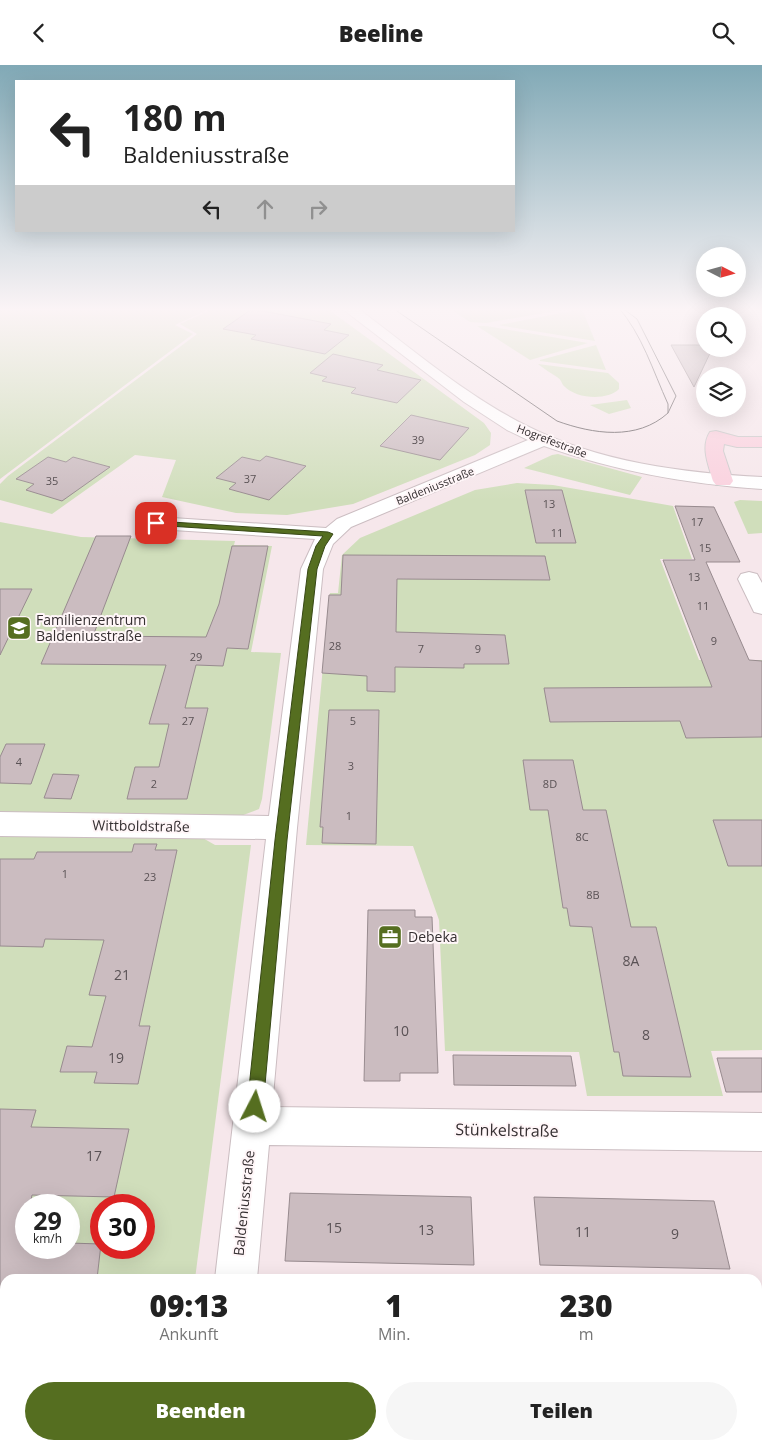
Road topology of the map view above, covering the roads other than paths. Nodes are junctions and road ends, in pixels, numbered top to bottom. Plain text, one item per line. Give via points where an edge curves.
1 (435, 372) edge
2 (762, 431) edge
3 (716, 436) junction
4 (544, 440) junction
5 (762, 442) edge
6 (723, 481) junction
7 (762, 483) edge
8 (156, 523) dead end
9 (328, 534) junction
10 (749, 579) dead end
11 (762, 607) edge
12 (0, 824) edge
13 (282, 828) junction
14 (253, 1126) junction
15 (762, 1132) edge
16 (237, 1274) edge

1 - 4 street, Hogrefestraße via 514,427
2 - 3 main road via 733,431
3 - 5 main road via 737,442
3 - 6 main road via 714,451
4 - 6 street, Hogrefestraße via 612,463
4 - 9 street, Baldeniusstraße via 344,523
6 - 7 street, Hogrefestraße
8 - 9 street
9 - 13 street, Baldeniusstraße via 312,569
10 - 11 street
12 - 13 street, Wittboldstraße
13 - 14 street, Baldeniusstraße
14 - 15 street, Stünkelstraße
14 - 16 street, Baldeniusstraße

